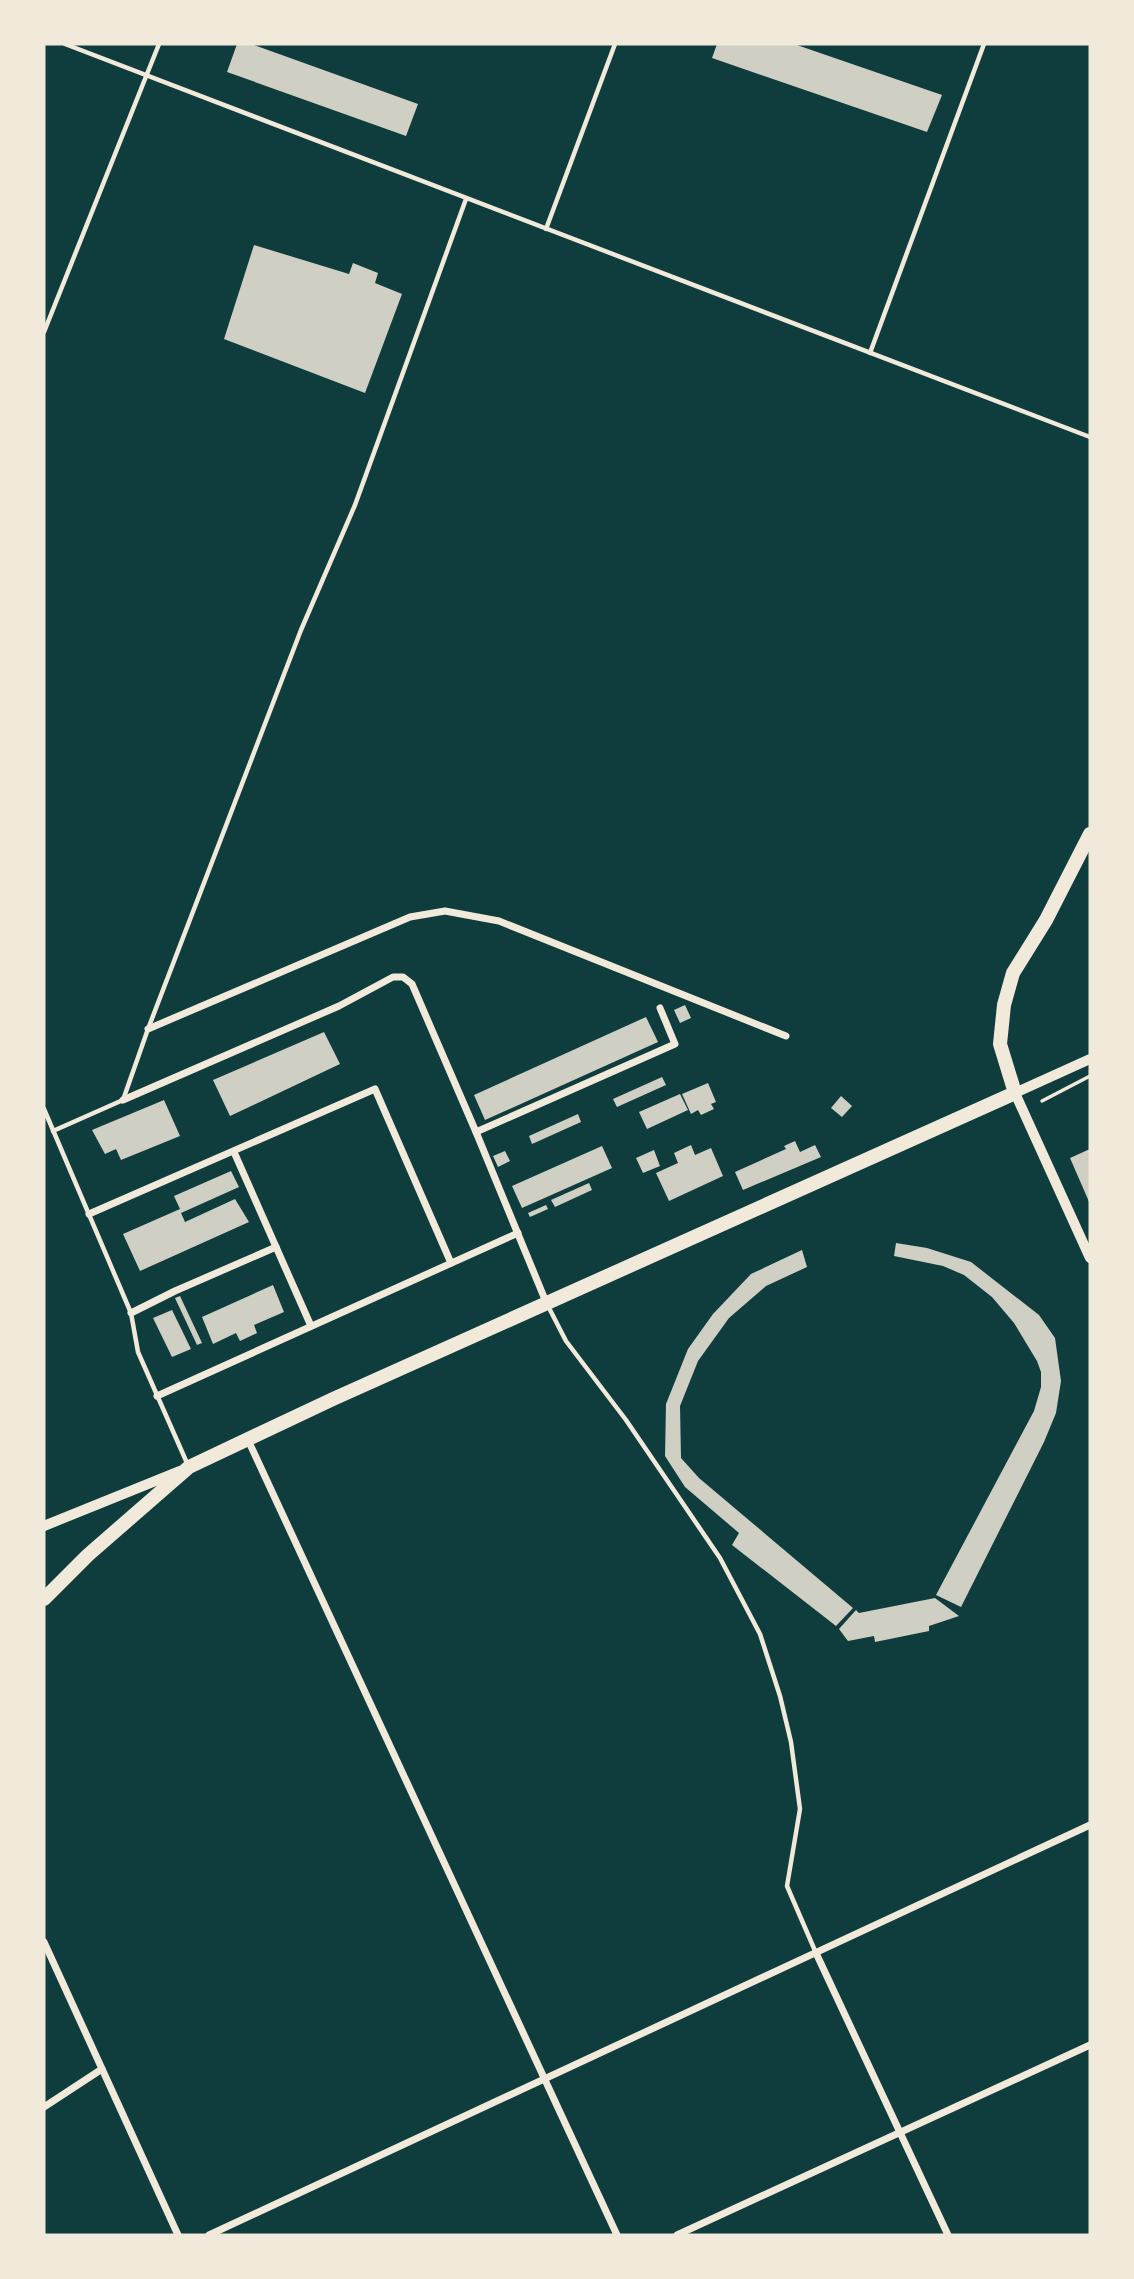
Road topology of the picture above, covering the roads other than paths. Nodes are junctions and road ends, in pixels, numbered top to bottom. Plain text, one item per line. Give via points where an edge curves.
1 (65, 44) edge
2 (159, 44) edge
3 (615, 44) edge
4 (984, 44) edge
5 (147, 75) junction
6 (467, 199) junction
7 (546, 229) junction
8 (44, 332) edge
9 (870, 354) junction
10 (1090, 437) edge
11 (1090, 834) edge
12 (660, 1007) dead end
13 (148, 1029) junction
14 (786, 1036) dead end
15 (1090, 1059) edge
16 (1015, 1093) junction
17 (123, 1100) junction
18 (44, 1109) edge
19 (53, 1131) junction
20 (476, 1132) junction
21 (234, 1152) junction
22 (89, 1214) junction
23 (518, 1233) junction
24 (276, 1247) junction
25 (1090, 1258) edge
26 (451, 1263) junction
27 (546, 1303) junction
28 (131, 1313) junction
29 (311, 1326) junction
30 (157, 1396) junction
31 (247, 1439) junction
32 (189, 1467) junction
33 (44, 1526) edge
34 (44, 1599) edge
35 (1090, 1825) edge
36 (44, 1942) edge
37 (816, 1953) junction
38 (1090, 2045) edge
39 (102, 2069) junction
40 (546, 2078) junction
41 (44, 2107) edge
42 (900, 2133) junction
43 (178, 2235) edge
44 (209, 2235) edge
45 (617, 2235) edge
46 (677, 2235) edge
47 (948, 2235) edge

1 - 5 lane
2 - 5 lane
3 - 7 lane
4 - 9 lane
5 - 6 lane
5 - 8 lane
6 - 7 lane
6 - 13 lane via 355,505 301,630
7 - 9 lane
9 - 10 lane
11 - 16 highway via 1013,973 1000,1044
12 - 20 street via 675,1044
13 - 14 street via 410,917 445,911 499,921
13 - 17 lane
15 - 16 street
16 - 25 street
16 - 27 highway
17 - 19 lane
17 - 20 street via 339,1006 393,977 403,977 411,984
18 - 19 lane
19 - 22 lane
20 - 23 street
21 - 22 street
21 - 24 street
21 - 26 street via 375,1090
22 - 28 lane
23 - 26 street
23 - 27 street
24 - 28 street
24 - 29 street
26 - 29 street
27 - 31 highway
27 - 37 lane via 566,1341 720,1558 760,1634 791,1742 800,1809 787,1886
28 - 30 lane via 138,1352
29 - 30 street
30 - 32 lane
31 - 32 highway
31 - 40 street
32 - 33 street
32 - 34 highway
35 - 37 street
36 - 39 street
37 - 40 street
37 - 42 street
38 - 42 street
39 - 41 street
39 - 43 street
40 - 44 street
40 - 45 street
42 - 46 street
42 - 47 street

